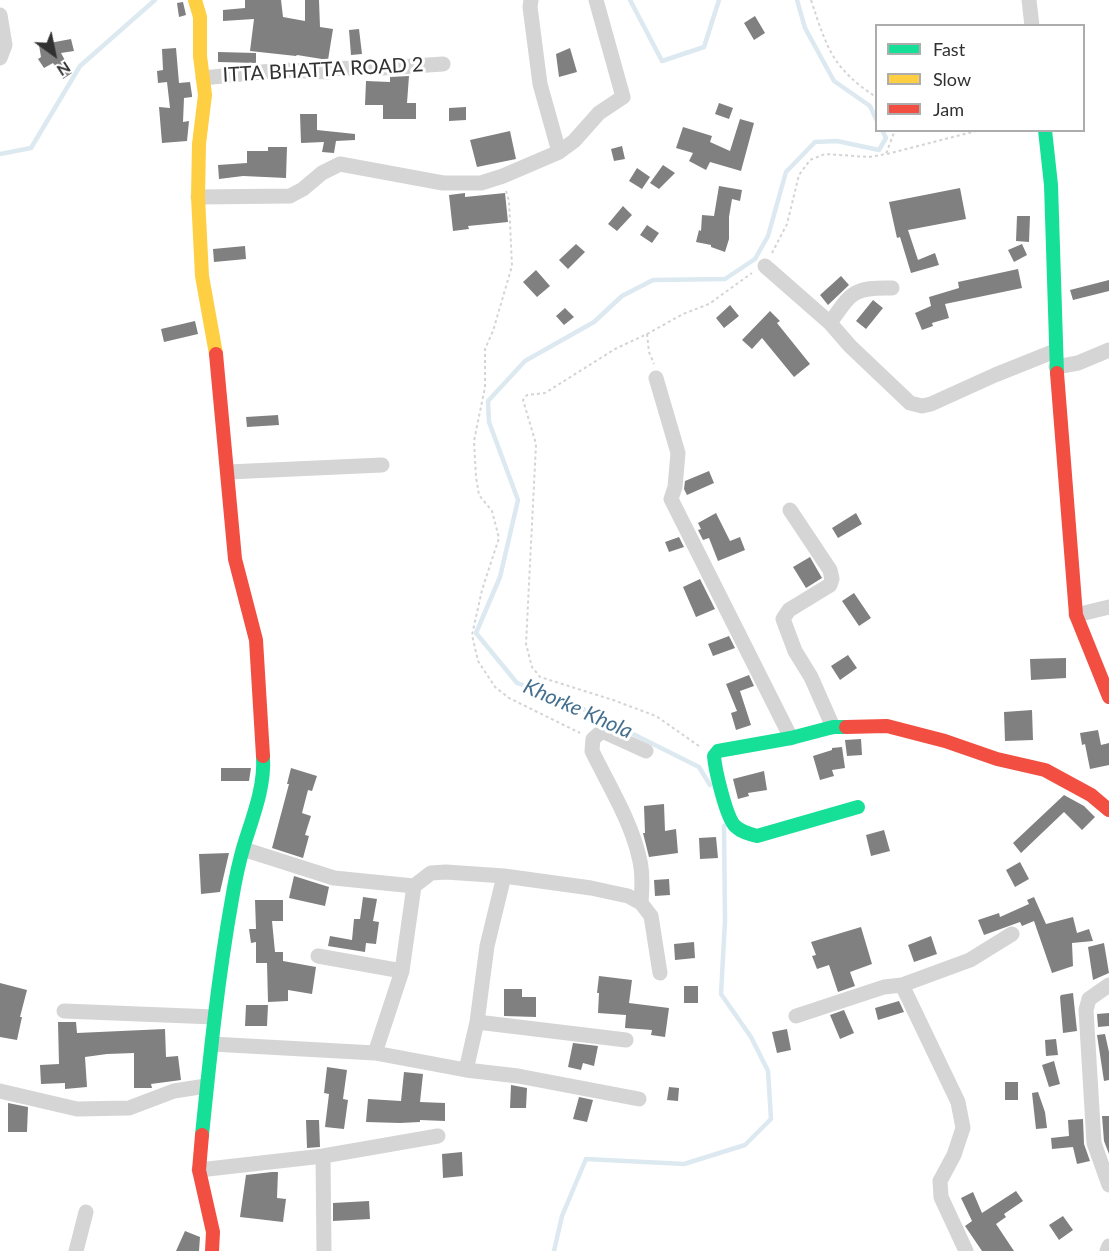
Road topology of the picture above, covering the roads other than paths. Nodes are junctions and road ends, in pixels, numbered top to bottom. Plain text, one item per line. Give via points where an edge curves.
1 (195, 0) edge
2 (531, 0) edge
3 (596, 0) edge
4 (1029, 0) edge
5 (0, 15) edge
6 (1032, 24) edge
7 (0, 58) edge
8 (443, 64) dead end
9 (203, 78) junction
10 (1045, 132) edge
11 (559, 152) junction
12 (198, 197) junction
13 (765, 266) road end
14 (892, 288) dead end
15 (830, 323) junction
16 (1109, 350) edge
17 (1056, 359) junction
18 (657, 378) road end
19 (382, 465) dead end
20 (228, 472) junction
21 (790, 510) dead end
22 (1109, 607) edge
23 (1076, 615) junction
24 (1109, 697) edge
25 (833, 727) junction
26 (791, 738) junction
27 (646, 751) dead end
28 (858, 807) dead end
29 (1109, 810) edge
30 (243, 849) junction
31 (504, 876) junction
32 (414, 886) junction
33 (641, 903) junction
34 (1012, 934) dead end
35 (318, 956) dead end
36 (402, 971) junction
37 (660, 973) dead end
38 (902, 985) junction
39 (1109, 985) edge
40 (64, 1011) dead end
41 (796, 1016) dead end
42 (214, 1017) junction
43 (477, 1022) junction
44 (626, 1040) dead end
45 (212, 1044) junction
46 (375, 1053) junction
47 (466, 1070) junction
48 (206, 1086) junction
49 (0, 1091) edge
50 (639, 1100) dead end
51 (438, 1136) dead end
52 (323, 1156) junction
53 (200, 1170) junction
54 (1109, 1185) edge
55 (86, 1212) dead end
56 (1109, 1246) edge
57 (76, 1251) edge
58 (212, 1251) edge
59 (324, 1251) edge
60 (966, 1251) edge
61 (1107, 1251) edge

1 - 9 street via 200,17
2 - 11 street via 540,84
3 - 11 street via 623,97 599,113
4 - 6 street
5 - 7 street via 5,45
8 - 9 street, ITTA BHATTA ROAD 2 via 336,68 328,72 282,70
9 - 12 street
10 - 17 street
11 - 12 street via 481,183 442,183 340,164 290,196
12 - 20 street via 202,276 219,372
13 - 15 street
14 - 15 street via 854,292
15 - 17 street via 910,403 922,406
16 - 17 street via 1078,363
17 - 23 street
18 - 26 street via 678,453 671,499
19 - 20 street
20 - 30 street via 235,559 256,640 264,750 260,794
21 - 25 street via 832,579 830,585 789,610 783,620
22 - 23 street
23 - 24 street
25 - 26 street
25 - 29 street via 887,726 1045,770 1091,795
26 - 28 street via 718,751 714,756 715,771 733,824 757,836
27 - 33 street via 602,731 593,739 592,751 639,857
30 - 32 street via 334,878
30 - 42 street
31 - 32 street via 431,873
31 - 33 street via 600,890
31 - 43 street via 487,946
32 - 36 street
33 - 37 street via 651,916
34 - 38 street via 970,960
35 - 36 street
36 - 46 street
38 - 41 street via 884,987
38 - 60 street via 958,1102 963,1128 940,1181 941,1197
39 - 54 street via 1089,999 1086,1010 1094,1143
40 - 42 street
42 - 45 street
43 - 44 street
43 - 47 street
45 - 46 street
45 - 48 street
46 - 47 street
47 - 50 street
48 - 49 street via 174,1091 129,1108 76,1109
48 - 53 street
51 - 52 street
52 - 53 street
52 - 59 street
53 - 58 street via 213,1232
55 - 57 street
56 - 61 street

